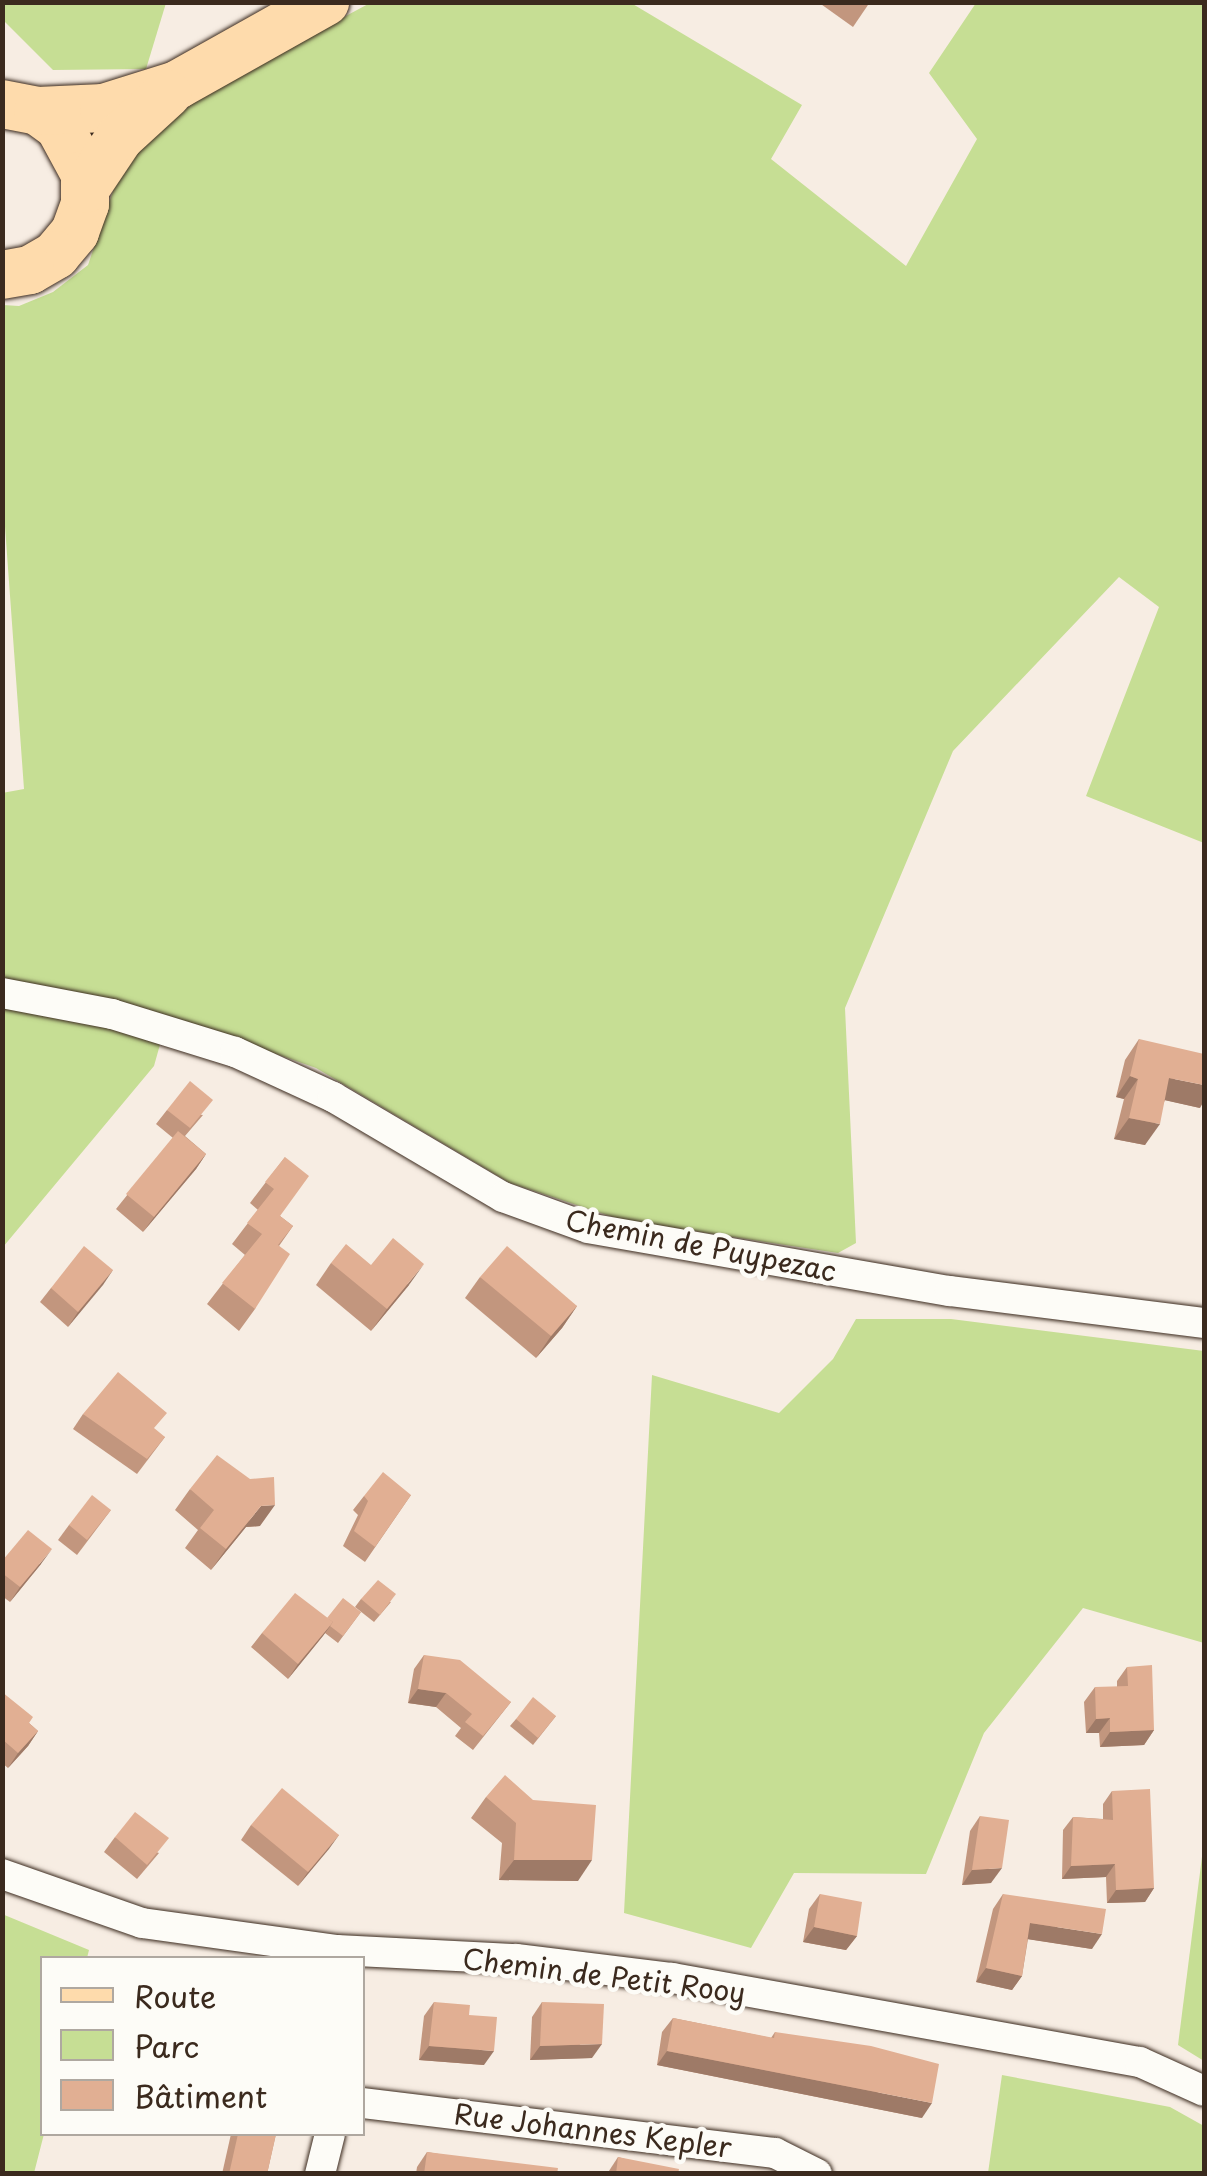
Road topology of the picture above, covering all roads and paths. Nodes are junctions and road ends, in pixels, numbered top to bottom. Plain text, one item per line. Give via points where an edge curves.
1 (326, 2) edge
2 (177, 85) junction
3 (14, 101) edge
4 (85, 189) junction
5 (2, 275) edge
6 (2, 993) edge
7 (1204, 1323) edge
8 (2, 1874) edge
9 (338, 1954) edge
10 (1204, 2091) edge
11 (365, 2103) edge
12 (330, 2136) edge
13 (320, 2174) edge
14 (818, 2174) edge

1 - 2 main road
2 - 3 main road via 104,108
2 - 4 main road via 120,136
3 - 4 main road via 74,145
4 - 5 main road via 75,232 56,255 30,270
6 - 7 street, Chemin de Puypezac via 112,1014 235,1052 334,1096 502,1197 588,1228 932,1288
8 - 9 street, Chemin de Petit Rooy via 142,1923
9 - 10 street, Chemin de Petit Rooy via 517,1958 672,1978 1140,2062
11 - 14 street, Rue Johannes Kepler via 775,2152
12 - 13 street

